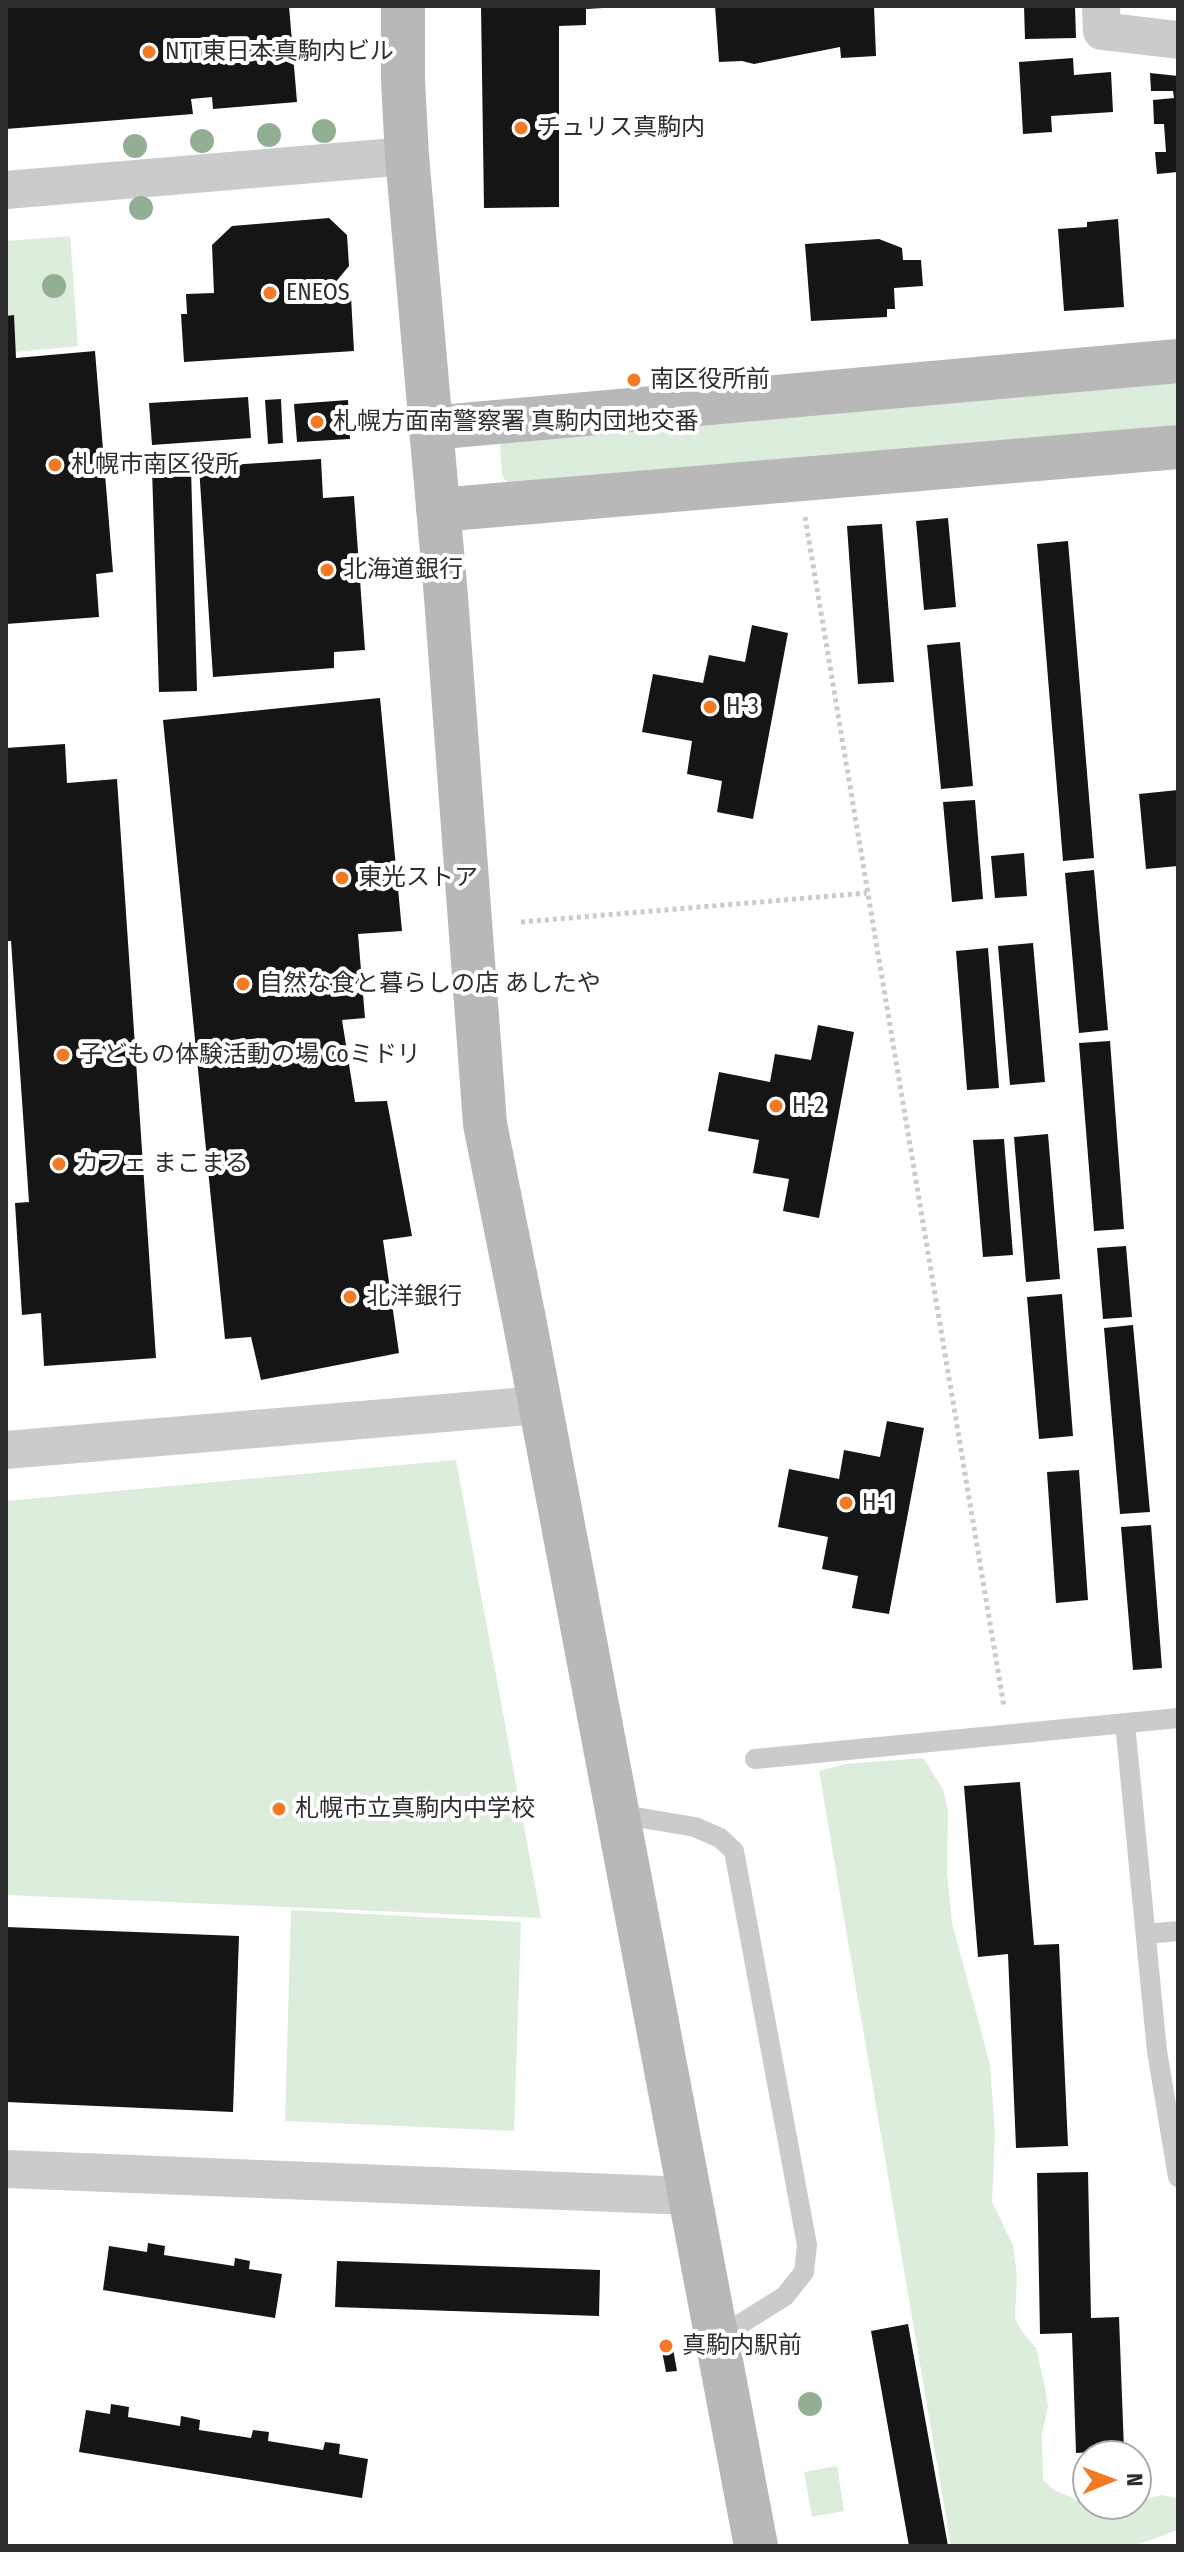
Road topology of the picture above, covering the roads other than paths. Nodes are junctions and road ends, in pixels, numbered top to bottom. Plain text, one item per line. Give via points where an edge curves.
1 (403, 6) edge
2 (1101, 6) edge
3 (1178, 40) edge
4 (407, 156) junction
5 (6, 190) edge
6 (1178, 361) edge
7 (430, 428) junction
8 (1178, 447) edge
9 (438, 510) junction
10 (539, 1405) junction
11 (6, 1450) edge
12 (1178, 1718) edge
13 (1125, 1723) junction
14 (755, 1759) dead end
15 (618, 1814) junction
16 (1178, 1931) edge
17 (1146, 1934) junction
18 (6, 2169) edge
19 (1178, 2177) edge
20 (690, 2196) junction
21 (718, 2338) junction
22 (756, 2546) edge

1 - 4 street
2 - 3 street via 1102,31
4 - 5 street
4 - 7 street
6 - 7 street
7 - 9 street
8 - 9 street
9 - 10 street via 485,1124
10 - 11 street
10 - 15 street
12 - 13 lane
13 - 14 lane
13 - 17 lane
15 - 20 street
15 - 21 lane via 695,1827 734,1851 807,2245 804,2272 785,2296
16 - 17 lane
17 - 19 lane via 1157,2051
18 - 20 street
20 - 21 street
21 - 22 street

